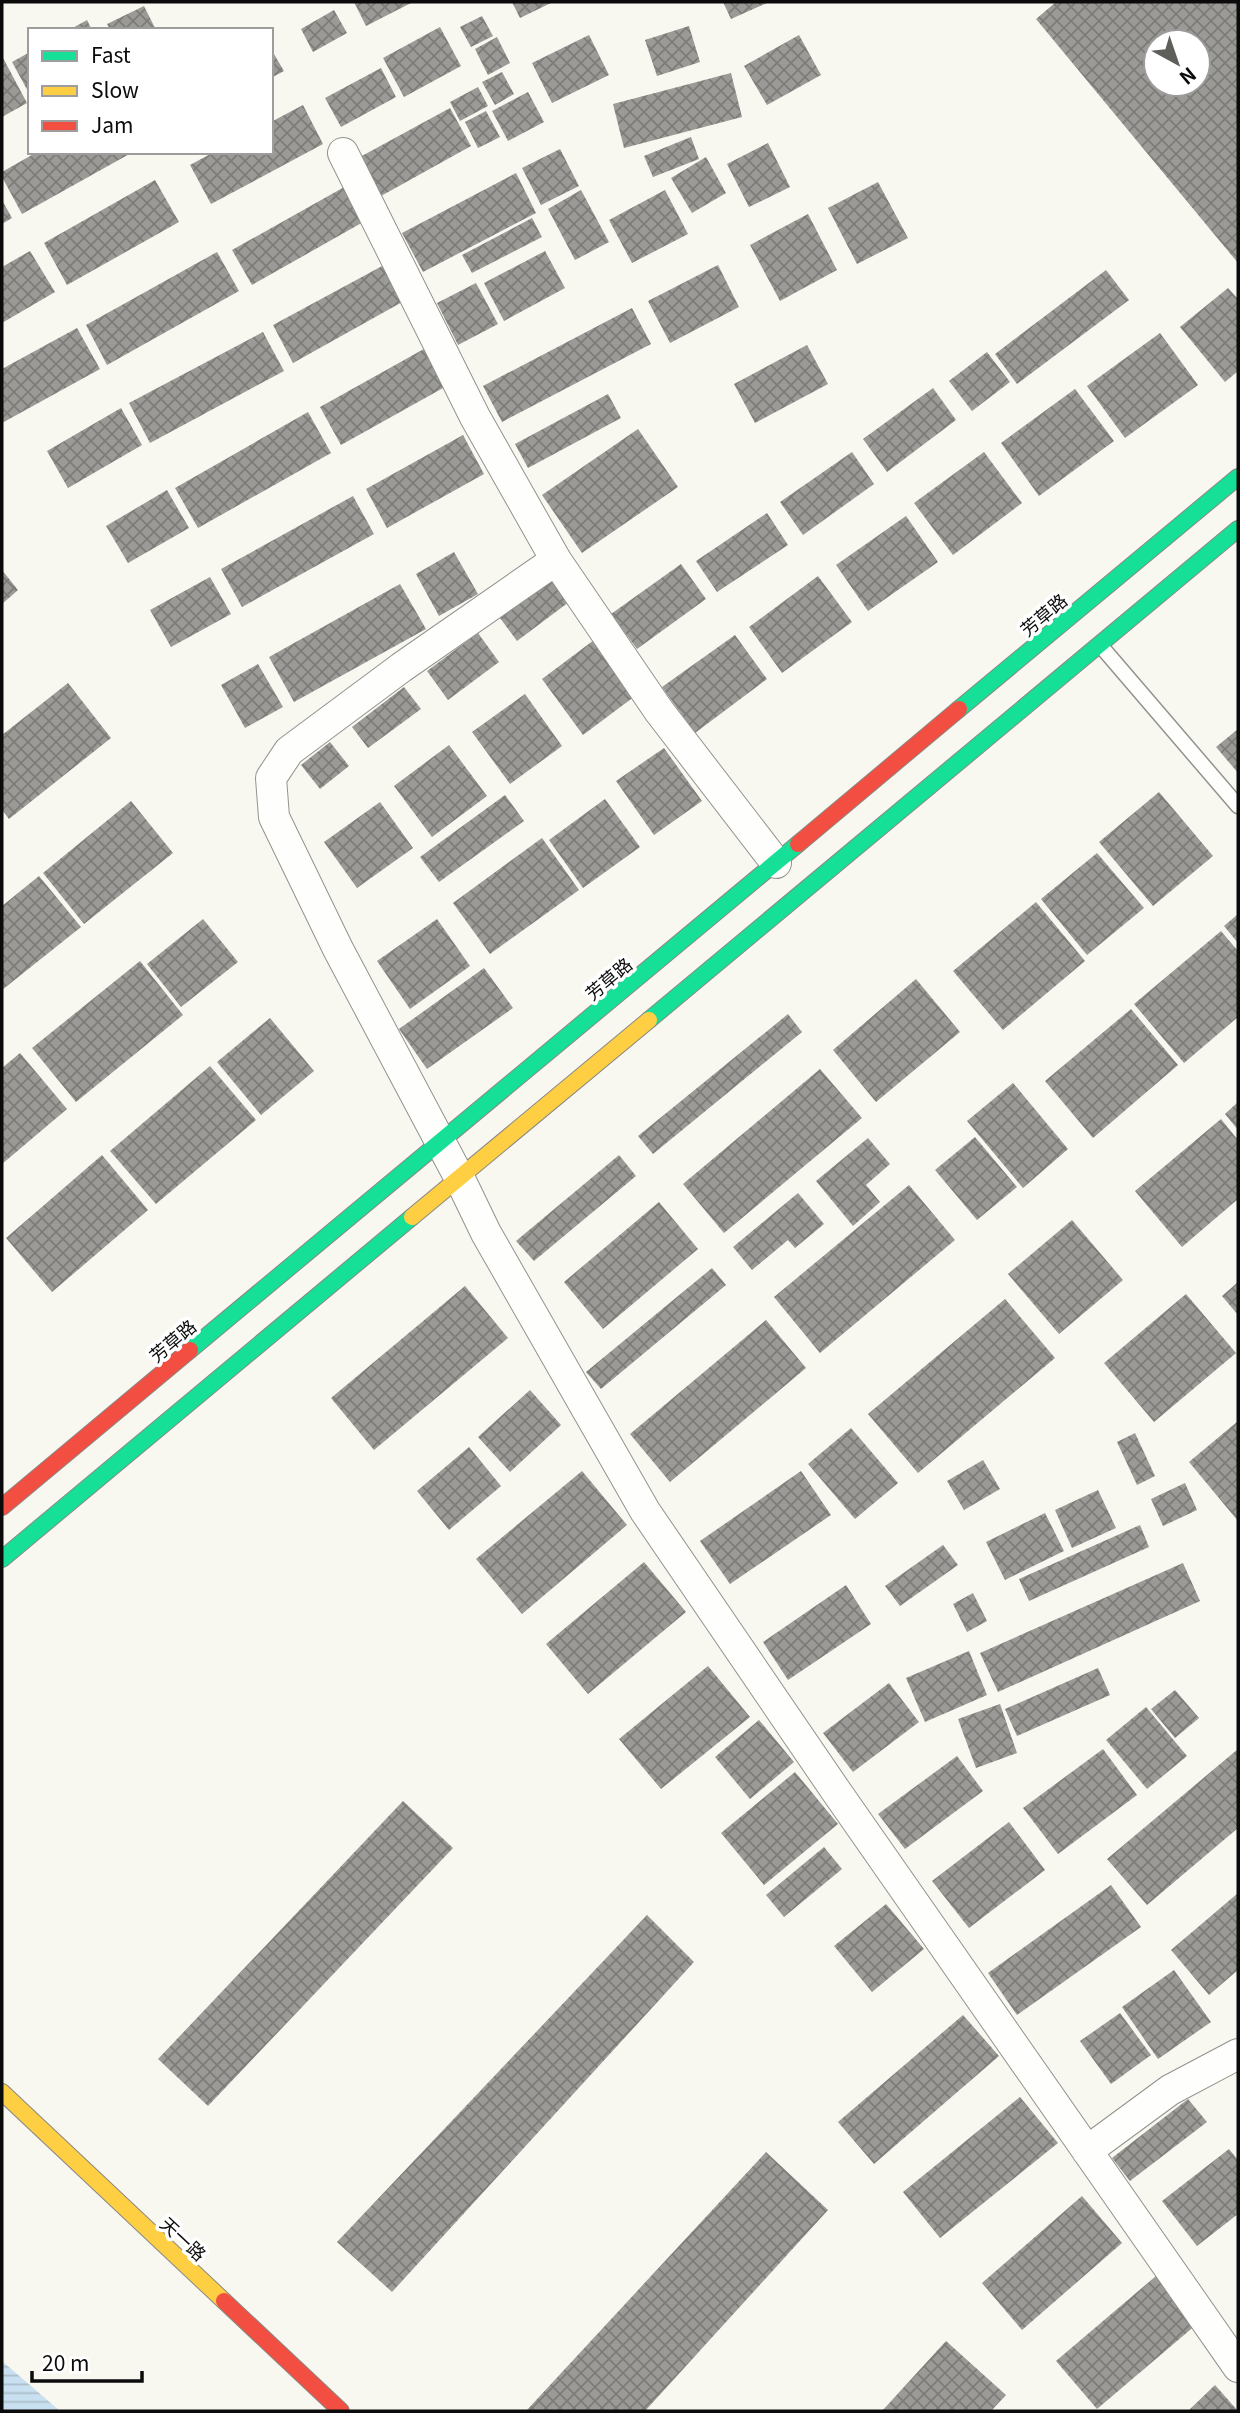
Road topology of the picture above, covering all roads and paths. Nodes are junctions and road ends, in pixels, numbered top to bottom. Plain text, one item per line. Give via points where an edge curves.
1 (343, 153) dead end
2 (1238, 477) edge
3 (1238, 529) edge
4 (556, 560) junction
5 (1099, 644) junction
6 (1238, 806) edge
7 (776, 863) junction
8 (440, 1143) junction
9 (459, 1177) junction
10 (2, 1507) edge
11 (2, 1559) edge
12 (1238, 2054) edge
13 (2, 2092) edge
14 (1087, 2151) junction
15 (1238, 2367) edge
16 (341, 2411) edge

1 - 4 street via 475,417
2 - 7 street, 芳草路
3 - 5 street
4 - 7 street via 659,711
4 - 8 street via 289,751 271,778 274,817
5 - 6 lane
5 - 9 street
7 - 8 street, 芳草路
8 - 9 street
8 - 10 street, 芳草路
9 - 11 street
9 - 14 street via 486,1233 645,1511
12 - 14 street via 1170,2090
13 - 16 street, 天一路
14 - 15 street

